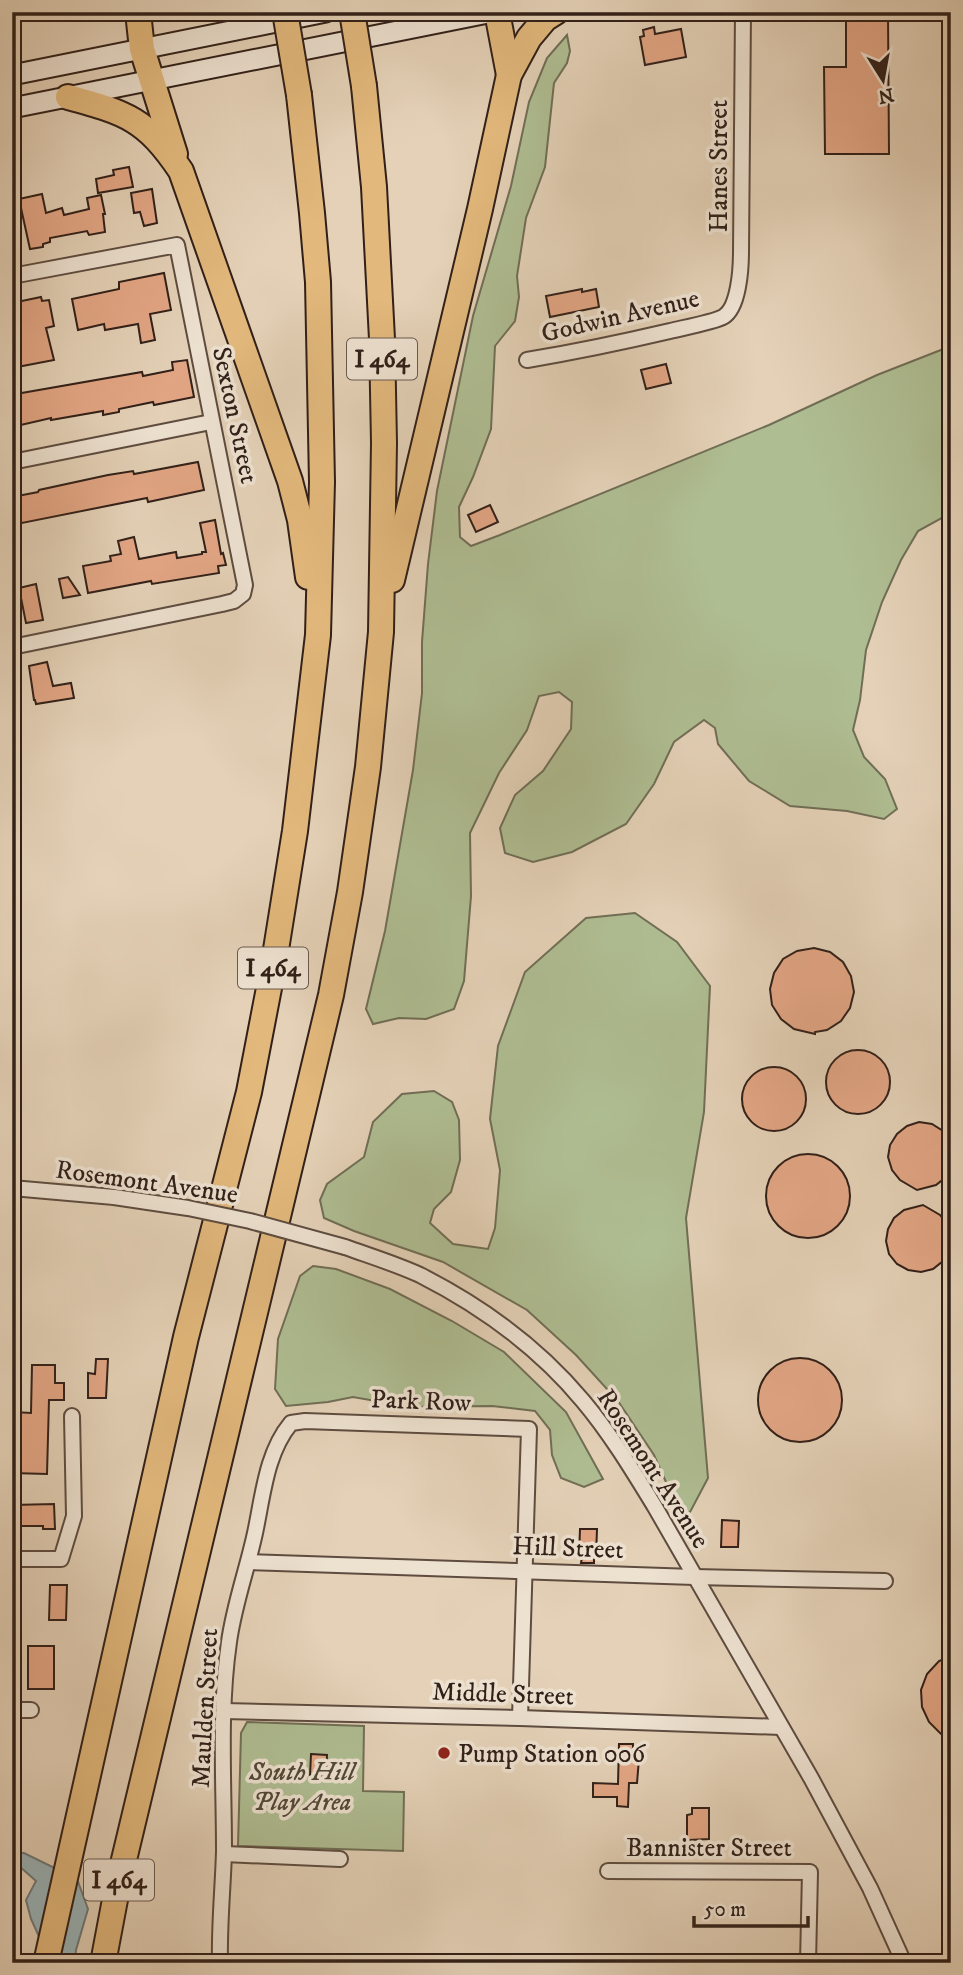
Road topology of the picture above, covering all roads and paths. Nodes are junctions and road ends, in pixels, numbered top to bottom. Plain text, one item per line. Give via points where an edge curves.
1 (138, 12) edge
2 (285, 12) edge
3 (326, 12) edge
4 (352, 12) edge
5 (495, 12) edge
6 (556, 12) edge
7 (743, 12) edge
8 (142, 49) junction
9 (12, 75) edge
10 (509, 75) junction
11 (153, 80) junction
12 (68, 97) junction
13 (12, 108) edge
14 (181, 171) junction
15 (12, 276) edge
16 (724, 317) joint
17 (527, 360) dead end
18 (211, 422) junction
19 (12, 462) edge
20 (381, 632) junction
21 (12, 647) edge
22 (315, 665) junction
23 (12, 1188) edge
24 (72, 1416) dead end
25 (291, 1423) joint
26 (12, 1559) edge
27 (249, 1562) junction
28 (525, 1570) junction
29 (694, 1577) junction
30 (885, 1581) dead end
31 (12, 1710) edge
32 (30, 1710) dead end
33 (224, 1712) junction
34 (520, 1718) junction
35 (781, 1727) junction
36 (224, 1854) junction
37 (340, 1859) dead end
38 (608, 1871) dead end
39 (46, 1963) edge
40 (103, 1963) edge
41 (220, 1963) edge
42 (808, 1963) edge
43 (904, 1963) edge

1 - 8 highway
2 - 22 highway, I 464, bridge via 299,95 318,282 321,537
3 - 8 main road
4 - 20 highway, I 464, bridge via 364,86 382,339
5 - 10 highway
5 - 11 main road
6 - 10 highway via 529,38
7 - 16 street, Hanes Street via 741,264 735,296
8 - 9 main road
8 - 11 highway
10 - 20 highway
11 - 12 main road
11 - 14 highway
12 - 13 main road
12 - 14 highway via 129,116 152,133
14 - 22 highway via 290,481 305,550
15 - 18 street, Sexton Street via 177,245
16 - 17 street, Godwin Avenue via 595,349
18 - 19 street
18 - 21 street, Sexton Street via 243,570 243,594 222,604
20 - 40 highway, I 464 via 368,767 331,995 138,1798
22 - 39 highway, I 464 via 287,886 249,1092 186,1337
23 - 29 street, Rosemont Avenue, bridge via 114,1198 250,1221 345,1247 450,1292 510,1331 584,1402 627,1462
24 - 26 street via 74,1516 61,1559
25 - 27 street, Maulden Street via 279,1437 269,1467
25 - 28 street, Park Row via 529,1429
27 - 28 street, Hill Street
27 - 33 street, Maulden Street via 229,1642
28 - 29 street, Hill Street
28 - 34 street
29 - 30 street, Hill Street
29 - 35 street, Rosemont Avenue
31 - 32 street
33 - 34 street, Middle Street
33 - 36 street, Maulden Street
34 - 35 street, Middle Street
35 - 43 street, Rosemont Avenue via 870,1888
36 - 37 street
36 - 41 street, Maulden Street
38 - 42 street, Bannister Street via 810,1872

